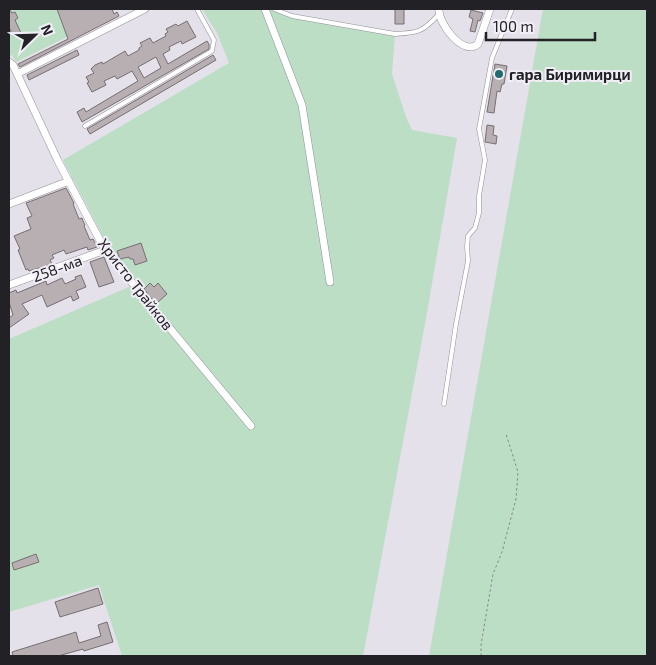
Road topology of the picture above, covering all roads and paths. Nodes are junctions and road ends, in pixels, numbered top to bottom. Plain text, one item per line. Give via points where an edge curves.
1 (145, 9) edge
2 (196, 9) edge
3 (265, 9) edge
4 (274, 9) edge
5 (490, 9) edge
6 (512, 9) edge
7 (439, 12) edge
8 (9, 62) edge
9 (17, 74) junction
10 (85, 126) dead end
11 (69, 181) junction
12 (9, 204) edge
13 (105, 250) junction
14 (330, 282) dead end
15 (9, 285) edge
16 (444, 404) dead end
17 (251, 426) dead end
18 (506, 434) dead end
19 (481, 656) edge

1 - 9 street
2 - 10 lane via 214,40 212,51
3 - 14 street via 302,105
4 - 7 lane via 292,16 395,34 409,34 426,28
5 - 7 street via 478,44 469,48 446,28
6 - 16 lane via 492,58 479,129 485,160 479,213 475,228 468,236 468,261
8 - 9 street, Христо Трайков
9 - 11 street, Христо Трайков
11 - 12 street
11 - 13 street, Христо Трайков
13 - 15 street, 258-ма
13 - 17 street, Христо Трайков
18 - 19 path via 518,472 516,499 493,574

